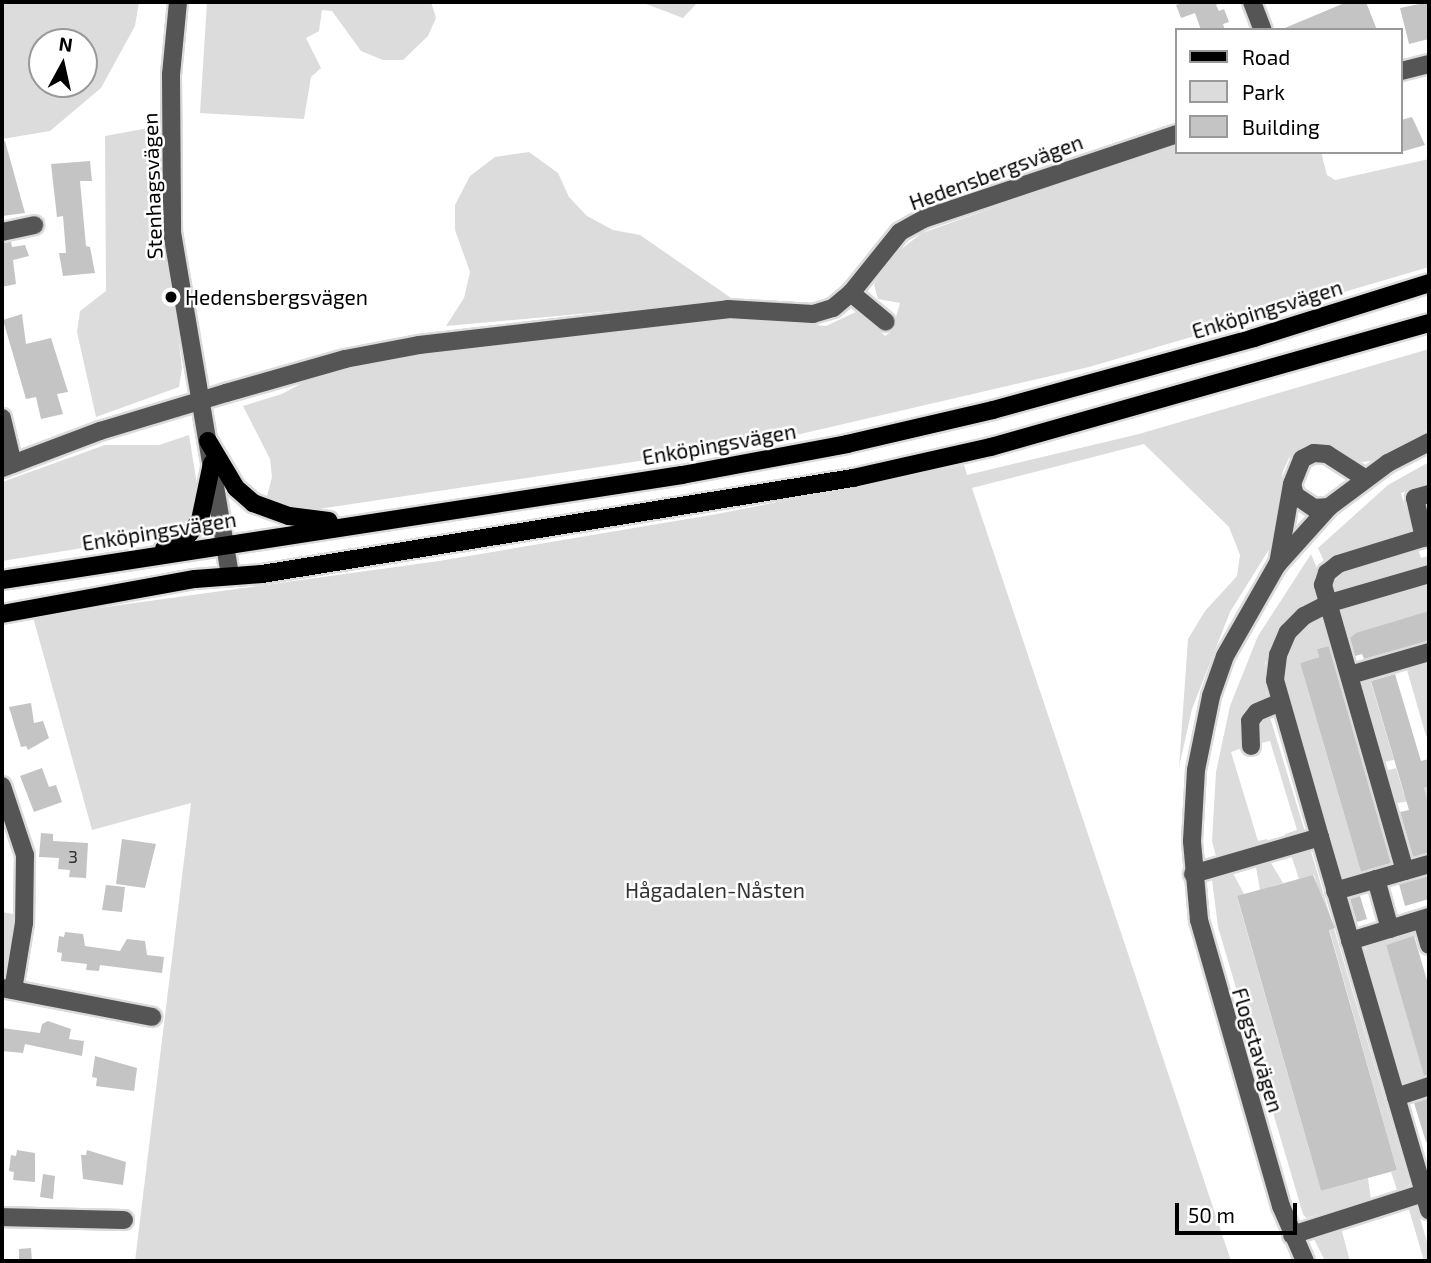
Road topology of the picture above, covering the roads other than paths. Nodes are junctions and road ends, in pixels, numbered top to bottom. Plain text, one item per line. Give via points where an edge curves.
1 (178, 2) edge
2 (1252, 2) edge
3 (1262, 28) edge
4 (1429, 64) edge
5 (1403, 70) edge
6 (1176, 134) edge
7 (34, 225) dead end
8 (2, 232) edge
9 (1429, 283) edge
10 (851, 293) junction
11 (886, 322) dead end
12 (1429, 323) edge
13 (200, 401) junction
14 (2, 418) edge
15 (208, 441) junction
16 (1429, 442) edge
17 (212, 463) junction
18 (7, 466) edge
19 (1366, 479) junction
20 (1292, 484) junction
21 (1429, 494) edge
22 (1329, 507) junction
23 (350, 524) junction
24 (1427, 537) edge
25 (226, 543) junction
26 (156, 554) junction
27 (1278, 565) junction
28 (230, 574) junction
29 (1429, 574) edge
30 (2, 580) edge
31 (1330, 603) junction
32 (2, 614) edge
33 (1429, 652) edge
34 (1350, 675) junction
35 (1280, 702) junction
36 (1251, 746) dead end
37 (2, 786) edge
38 (1320, 837) junction
39 (1429, 864) edge
40 (1405, 871) junction
41 (1193, 874) junction
42 (1376, 879) junction
43 (1335, 891) junction
44 (1426, 919) edge
45 (1390, 929) junction
46 (1350, 941) junction
47 (1429, 945) edge
48 (8, 989) edge
49 (152, 1017) dead end
50 (1429, 1086) edge
51 (1396, 1097) junction
52 (1427, 1201) edge
53 (2, 1217) edge
54 (124, 1220) dead end
55 (1292, 1235) junction
56 (1305, 1261) edge

1 - 13 street, Stenhagsvägen via 171,88 172,232
2 - 3 street
4 - 5 street
6 - 10 street, Hedensbergsvägen via 923,219 901,232
7 - 8 street
9 - 23 main road, Enköpingsvägen via 1254,338 993,410 847,444 669,477
10 - 11 street
10 - 13 street, Hedensbergsvägen via 833,308 813,314 728,309 419,345 345,359
12 - 28 main road via 991,447 853,478 262,573
13 - 15 street, Stenhagsvägen
13 - 18 street, Hedensbergsvägen
14 - 18 street
15 - 17 street, Stenhagsvägen
15 - 23 main road via 236,488 253,503 289,516
16 - 19 street, Flogstavägen
17 - 25 street, Stenhagsvägen
17 - 26 main road via 200,520 190,534
19 - 20 street via 1339,460 1314,453 1302,459
19 - 22 street, Flogstavägen
20 - 22 street via 1303,503
20 - 27 street
21 - 24 street via 1415,498
22 - 27 street, Flogstavägen
23 - 25 main road, Enköpingsvägen
24 - 31 street via 1338,564 1326,573 1324,585
25 - 26 main road, Enköpingsvägen
25 - 28 street, Stenhagsvägen
26 - 30 main road, Enköpingsvägen
27 - 41 street, Flogstavägen via 1245,615 1210,696 1193,796
28 - 32 main road
29 - 31 street
31 - 34 street
31 - 35 street via 1304,616 1288,632 1278,655 1275,680
33 - 34 street
34 - 40 street
35 - 36 street via 1257,712 1250,721
35 - 38 street
37 - 48 street via 25,855 24,923
38 - 41 street
38 - 43 street
39 - 40 street
40 - 42 street
41 - 55 street, Flogstavägen via 1209,965
42 - 43 street
42 - 45 street
43 - 46 street
44 - 45 street
44 - 47 street
45 - 46 street
46 - 51 street
48 - 49 street
50 - 51 street
51 - 52 street
52 - 55 street
53 - 54 street
55 - 56 street, Flogstavägen

